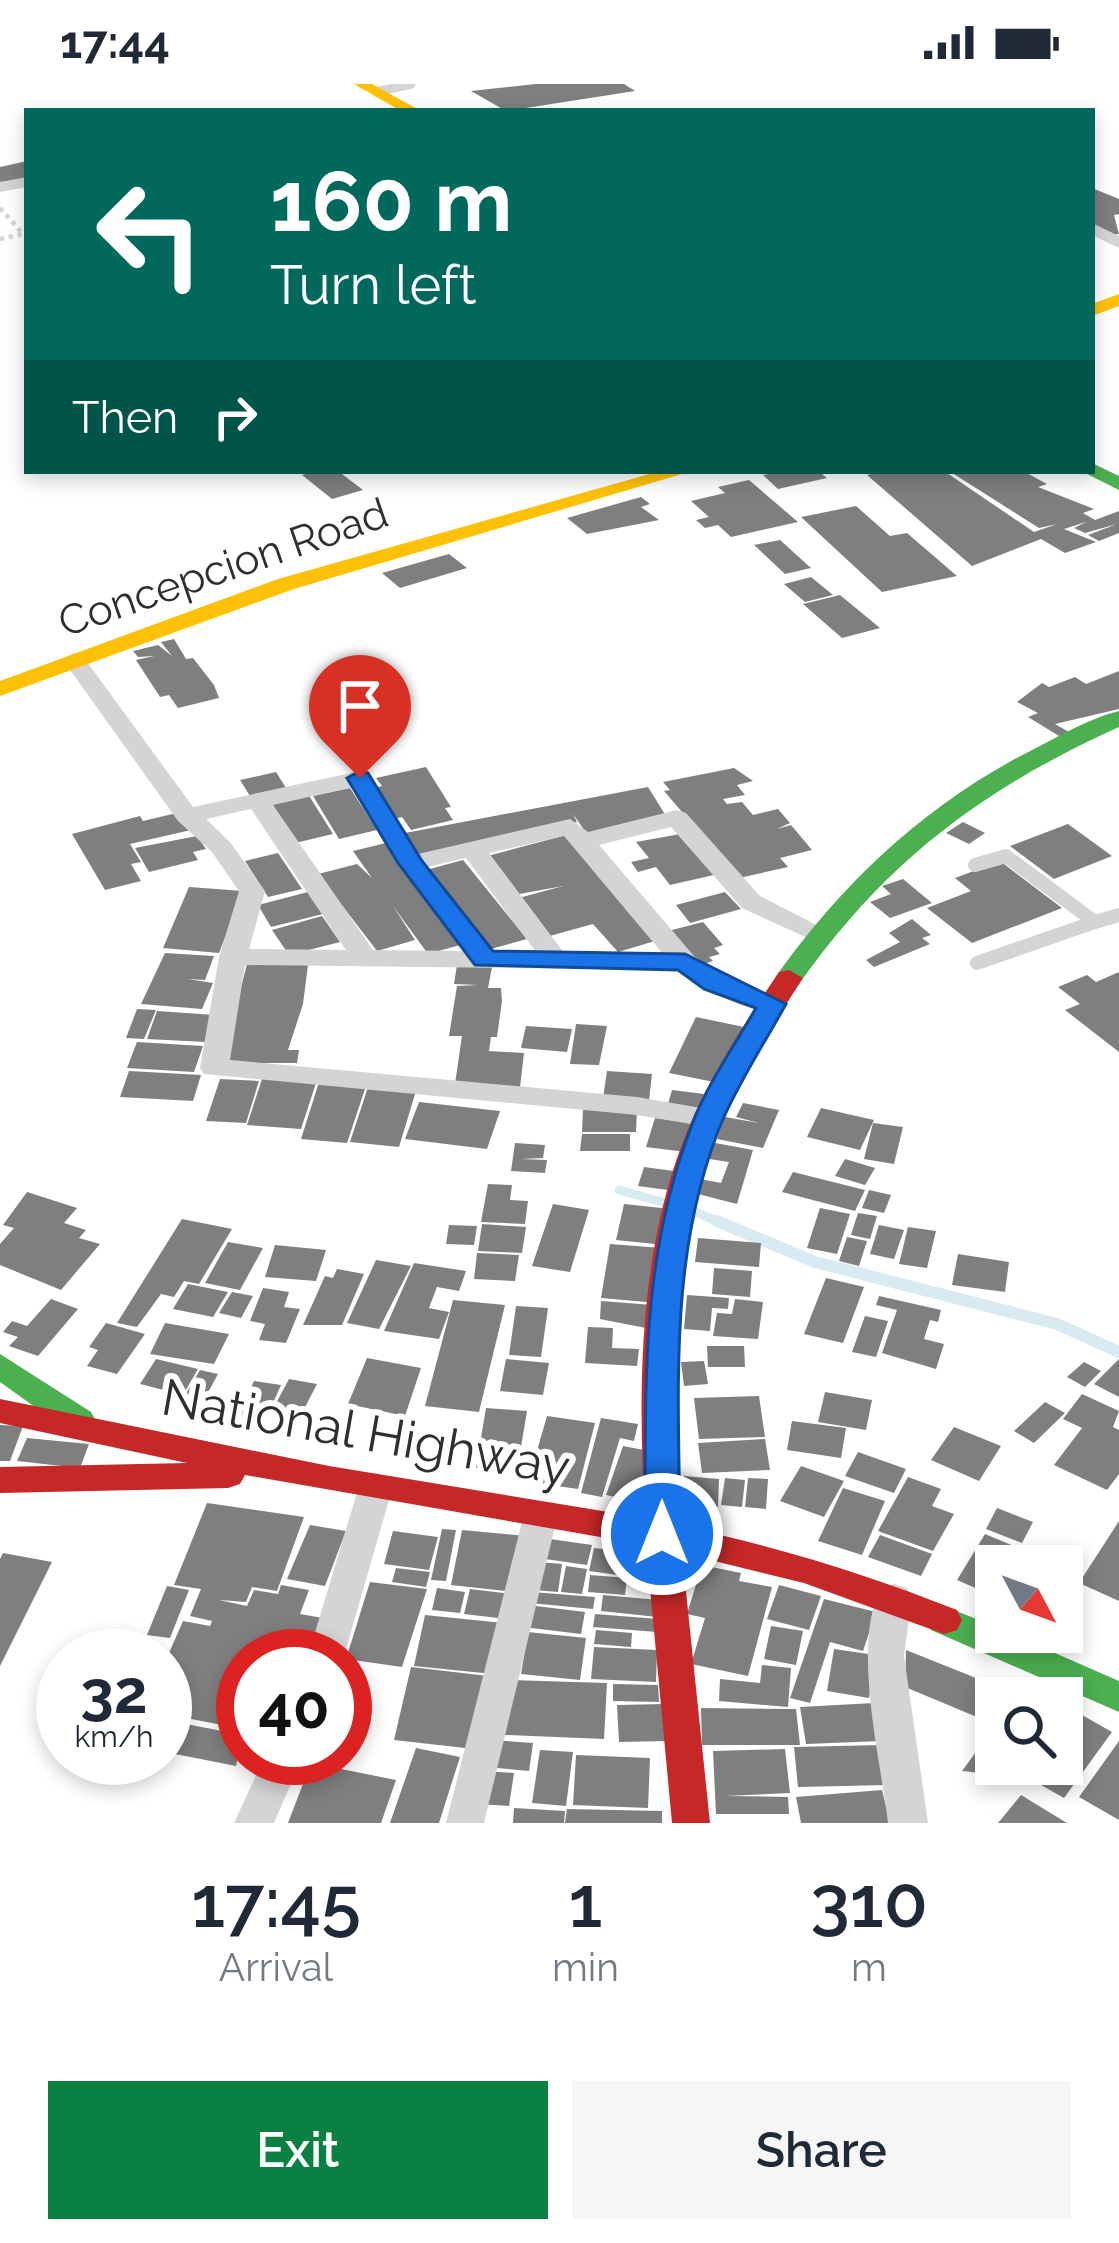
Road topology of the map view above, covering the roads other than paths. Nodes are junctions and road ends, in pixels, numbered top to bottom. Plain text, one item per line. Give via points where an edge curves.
1 (411, 84) edge
2 (369, 88) edge
3 (406, 108) edge
4 (671, 474) edge
5 (74, 660) junction
6 (0, 688) edge
7 (1119, 718) edge
8 (258, 801) junction
9 (187, 817) junction
10 (582, 841) junction
11 (472, 850) junction
12 (411, 863) junction
13 (975, 865) dead end
14 (1119, 915) edge
15 (1095, 922) junction
16 (821, 934) junction
17 (233, 957) junction
18 (364, 958) junction
19 (485, 959) junction
20 (556, 960) junction
21 (685, 962) junction
22 (976, 963) dead end
23 (772, 1004) junction
24 (709, 1118) junction
25 (0, 1366) edge
26 (0, 1411) edge
27 (93, 1431) junction
28 (294, 1473) junction
29 (0, 1480) edge
30 (376, 1486) junction
31 (542, 1514) junction
32 (662, 1534) junction
33 (893, 1598) junction
34 (334, 1629) edge
35 (1119, 1697) edge
36 (271, 1785) edge
37 (254, 1823) edge
38 (465, 1823) edge
39 (691, 1823) edge
40 (908, 1823) edge

1 - 2 lane
2 - 3 main road
4 - 5 main road, Concepcion Road via 363,560
5 - 6 main road, Concepcion Road
5 - 9 street
7 - 16 main road via 924,824 832,913
8 - 9 street
8 - 12 street via 360,778
8 - 18 street
9 - 17 street via 252,891
10 - 11 street via 570,827
10 - 16 street via 677,818 751,902
10 - 21 street
11 - 12 street
11 - 20 street
12 - 19 street
13 - 15 lane via 1006,856
14 - 15 lane
15 - 22 lane
16 - 23 main road
17 - 18 street
17 - 24 street via 214,1068
18 - 19 street
19 - 20 street
20 - 21 street
21 - 23 street via 713,983
23 - 24 main road
24 - 32 main road via 678,1213 663,1305
25 - 27 main road
26 - 27 main road, National Highway
27 - 28 main road, National Highway
28 - 29 main road
28 - 30 main road, National Highway
30 - 31 main road, National Highway
30 - 34 street
31 - 32 main road, National Highway
31 - 38 street
32 - 33 main road, National Highway via 808,1568
32 - 39 main road
33 - 35 main road, National Highway
33 - 40 street via 886,1656
36 - 37 street

